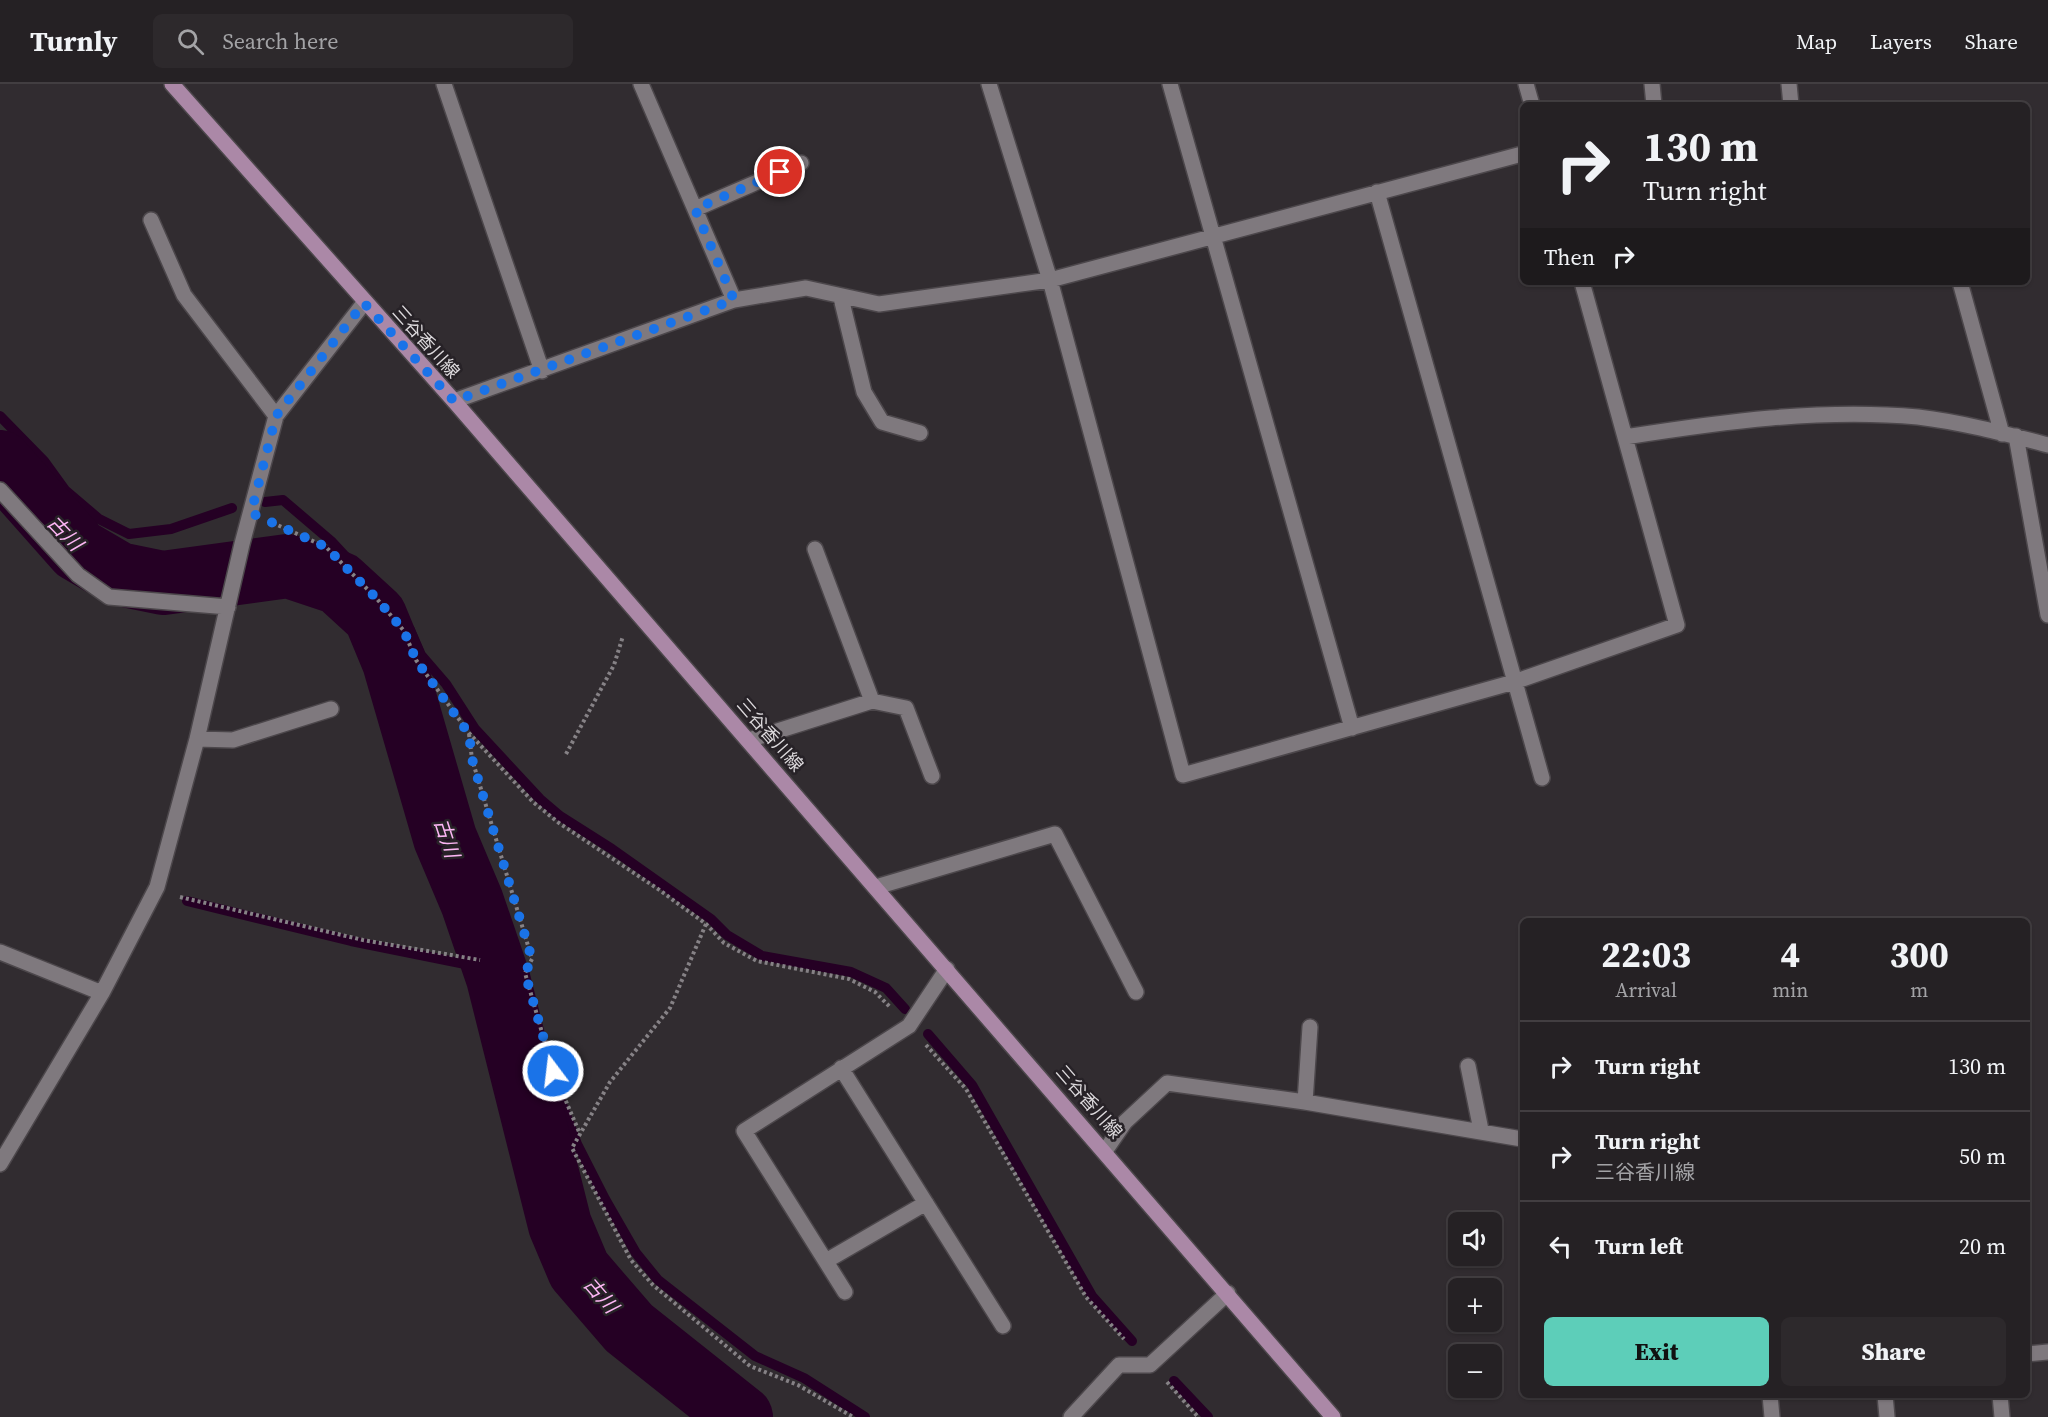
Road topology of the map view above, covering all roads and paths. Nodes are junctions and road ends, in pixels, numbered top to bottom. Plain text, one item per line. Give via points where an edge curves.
1 (172, 84) edge
2 (444, 84) edge
3 (641, 84) edge
4 (989, 84) edge
5 (1170, 84) edge
6 (1526, 84) edge
7 (1652, 84) edge
8 (1789, 84) edge
9 (1531, 102) edge
10 (1654, 102) edge
11 (1791, 102) edge
12 (1520, 155) edge
13 (801, 163) dead end
14 (1377, 192) junction
15 (695, 209) junction
16 (151, 220) dead end
17 (1211, 237) junction
18 (1050, 280) junction
19 (1583, 285) edge
20 (1961, 285) edge
21 (841, 298) junction
22 (734, 300) junction
23 (364, 303) junction
24 (542, 371) junction
25 (454, 401) junction
26 (276, 416) junction
27 (920, 433) dead end
28 (2009, 435) junction
29 (1625, 437) junction
30 (2048, 445) edge
31 (0, 490) edge
32 (251, 513) junction
33 (815, 549) dead end
34 (228, 607) junction
35 (635, 610) junction
36 (2048, 615) edge
37 (1514, 682) junction
38 (872, 701) junction
39 (331, 709) dead end
40 (1352, 728) junction
41 (469, 734) junction
42 (197, 739) junction
43 (749, 740) junction
44 (566, 754) dead end
45 (932, 776) dead end
46 (1542, 778) dead end
47 (876, 887) junction
48 (177, 897) dead end
49 (706, 924) junction
50 (0, 952) edge
51 (480, 960) dead end
52 (948, 969) junction
53 (1136, 992) dead end
54 (102, 993) junction
55 (909, 1026) junction
56 (1310, 1027) dead end
57 (1468, 1066) dead end
58 (841, 1068) junction
59 (1305, 1102) junction
60 (1480, 1130) junction
61 (580, 1134) junction
62 (1520, 1139) edge
63 (1105, 1151) junction
64 (0, 1164) edge
65 (926, 1203) junction
66 (826, 1261) junction
67 (845, 1292) dead end
68 (1228, 1293) junction
69 (1003, 1326) dead end
70 (2048, 1352) edge
71 (2030, 1354) edge
72 (1150, 1365) junction
73 (1770, 1398) edge
74 (1885, 1398) edge
75 (2000, 1398) edge
76 (853, 1417) edge
77 (1071, 1417) edge
78 (1198, 1417) edge
79 (1334, 1417) edge
80 (1772, 1417) edge
81 (1887, 1417) edge
82 (2002, 1417) edge

1 - 23 main road, 三谷香川線
2 - 24 street
3 - 15 street
4 - 18 street
5 - 17 street
6 - 9 street
7 - 10 street
8 - 11 street
12 - 14 street
13 - 15 street
14 - 17 street
14 - 37 street
15 - 22 street
16 - 26 street via 184,295
17 - 18 street
17 - 40 street
18 - 21 street via 879,304
18 - 40 street via 1183,775
19 - 29 street
20 - 28 street
21 - 22 street via 806,288
21 - 27 street via 864,392 882,422
22 - 24 street
23 - 25 main road, 三谷香川線
23 - 26 street
24 - 25 street
25 - 35 main road, 三谷香川線
26 - 32 street
28 - 29 street via 1918,417 1807,416 1709,424
28 - 30 street
28 - 36 street
29 - 37 street via 1677,625
31 - 34 street via 78,575 110,597
32 - 34 street
32 - 41 path via 326,547 404,631 416,660
33 - 38 street
34 - 42 street
35 - 43 main road, 三谷香川線
35 - 44 path via 626,625 614,665
37 - 40 street
37 - 46 street
38 - 43 street
38 - 45 street via 906,708
39 - 42 street via 233,740
41 - 49 path via 533,802
41 - 61 path via 472,759 532,959 525,973 553,1071
42 - 54 street via 157,887
43 - 47 main road, 三谷香川線
47 - 52 main road, 三谷香川線
47 - 53 street via 1055,834
48 - 51 path via 363,939
49 - 55 path via 724,943 758,961 849,979 875,992
49 - 61 path via 670,1008 610,1082
50 - 54 street
52 - 55 street
52 - 63 main road, 三谷香川線
54 - 64 street
55 - 58 street
55 - 72 path via 966,1089 1086,1297
56 - 59 street
57 - 60 street
58 - 65 street
58 - 66 street via 744,1131
59 - 60 street
59 - 63 street via 1167,1083 1125,1122
60 - 62 street
61 - 76 path via 572,1148 631,1260 653,1285 750,1366 798,1385
63 - 68 main road, 三谷香川線
65 - 66 street
65 - 69 street
66 - 67 street
68 - 72 street
68 - 79 main road, 三谷香川線
70 - 71 street
72 - 77 street via 1119,1365
72 - 78 path
73 - 80 street
74 - 81 street
75 - 82 street

